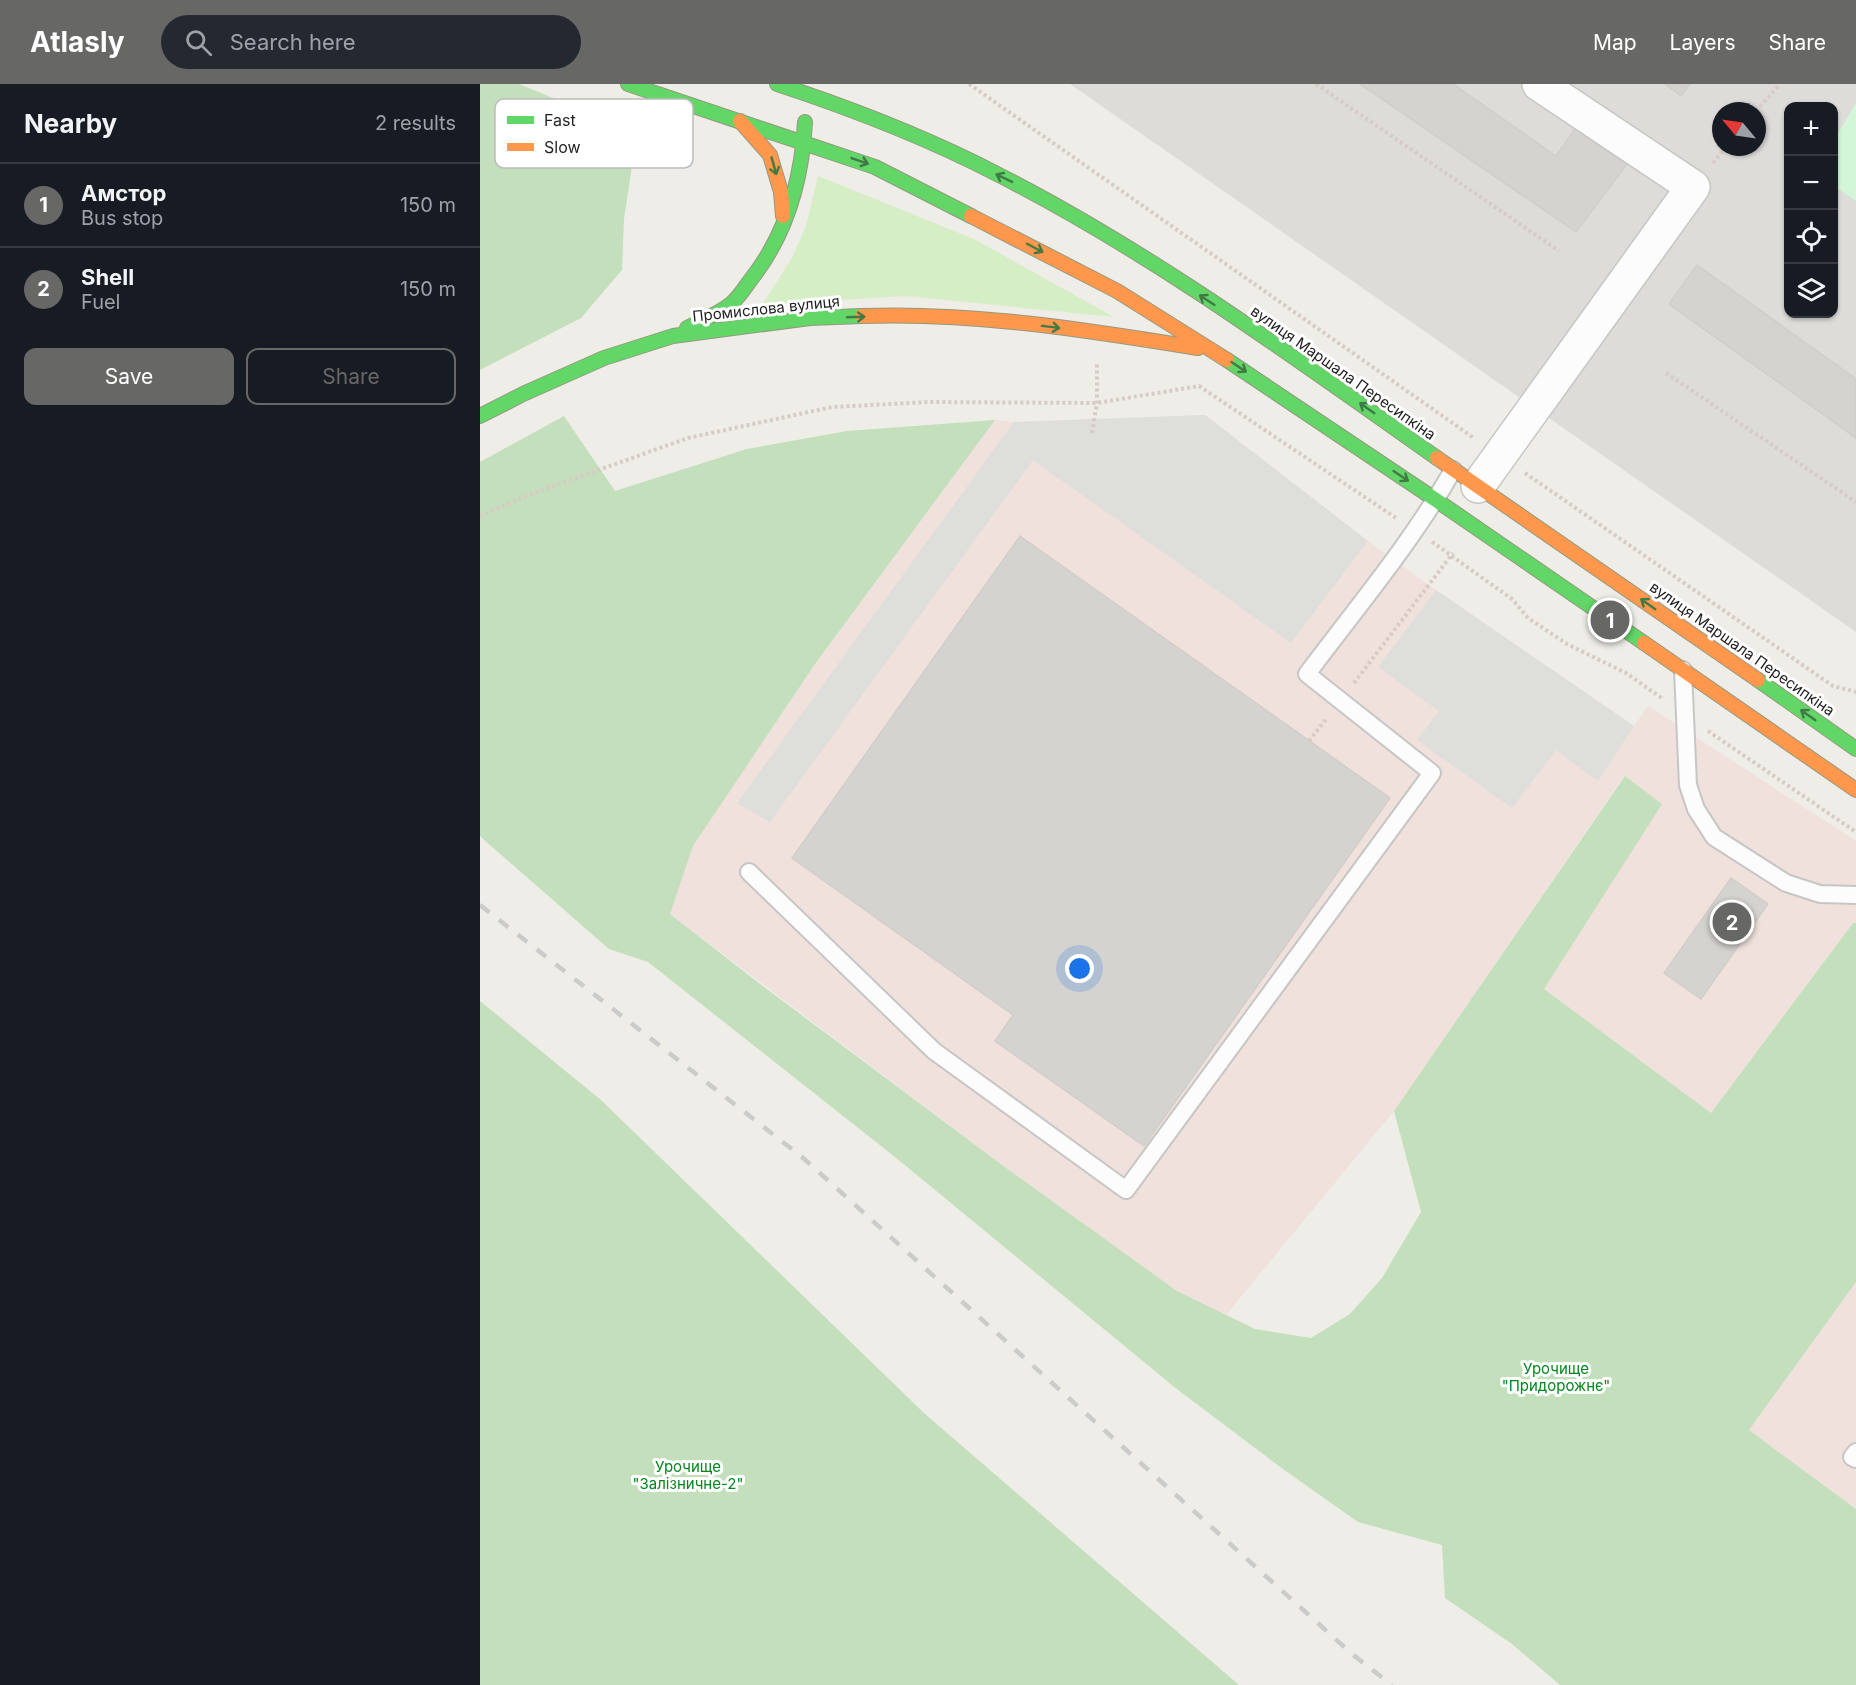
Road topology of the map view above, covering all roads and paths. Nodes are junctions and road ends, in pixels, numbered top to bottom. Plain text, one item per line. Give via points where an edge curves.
1 (628, 84) edge
2 (777, 84) edge
3 (969, 84) edge
4 (1316, 84) edge
5 (1539, 84) edge
6 (1780, 84) edge
7 (805, 88) edge
8 (674, 99) edge
9 (1764, 102) edge
10 (693, 105) edge
11 (739, 120) junction
12 (805, 142) junction
13 (783, 226) junction
14 (1559, 251) dead end
15 (1097, 332) junction
16 (673, 336) junction
17 (1214, 351) junction
18 (1666, 373) dead end
19 (1097, 404) junction
20 (480, 416) edge
21 (1092, 433) dead end
22 (1478, 441) dead end
23 (1517, 468) dead end
24 (1465, 478) junction
25 (1436, 500) junction
26 (1856, 502) edge
27 (480, 516) edge
28 (1469, 524) junction
29 (1414, 530) junction
30 (1452, 555) junction
31 (1683, 670) junction
32 (1856, 692) edge
33 (1341, 700) junction
34 (1684, 714) junction
35 (1309, 741) dead end
36 (1856, 749) edge
37 (1856, 790) edge
38 (1856, 832) edge
39 (749, 872) dead end
40 (1856, 895) edge
41 (1856, 1452) edge
42 (1856, 1459) edge

1 - 8 main road
2 - 7 main road, вулиця Маршала Пересипкіна
3 - 22 path
4 - 14 path
5 - 24 street via 1693,187
6 - 9 path
7 - 12 main road
24 -> 7 main road, вулиця Маршала Пересипкіна via 1279,347 1140,256 1029,190
10 - 11 main road
11 - 12 main road
11 -> 13 main road via 770,155 781,192
12 - 13 main road
12 -> 17 main road via 874,167 990,224 1117,291
13 - 16 main road via 764,266 732,303
16 -> 15 main road, Промислова вулиця via 810,318 895,315
15 - 17 main road, Промислова вулиця
15 - 19 path
16 - 20 main road, Промислова вулиця via 604,358
17 -> 25 main road
18 - 26 path
19 - 21 path
19 - 27 path via 929,402 832,407 688,438
19 - 29 path via 1199,386
23 - 32 path via 1833,686
24 - 25 lane
36 -> 24 main road, вулиця Маршала Пересипкіна
25 - 28 main road
25 - 29 lane
28 - 30 path
28 - 31 main road
29 - 30 path
29 - 33 lane via 1307,674
30 - 33 path
30 - 34 path via 1512,599 1528,618 1567,644 1626,673
31 - 34 lane
31 - 37 main road
33 - 35 path
33 - 39 lane via 1432,773 1126,1190 934,1051
34 - 38 path
34 - 40 lane via 1688,785 1696,809 1714,837 1786,883 1820,894
41 - 42 lane via 1852,1457

